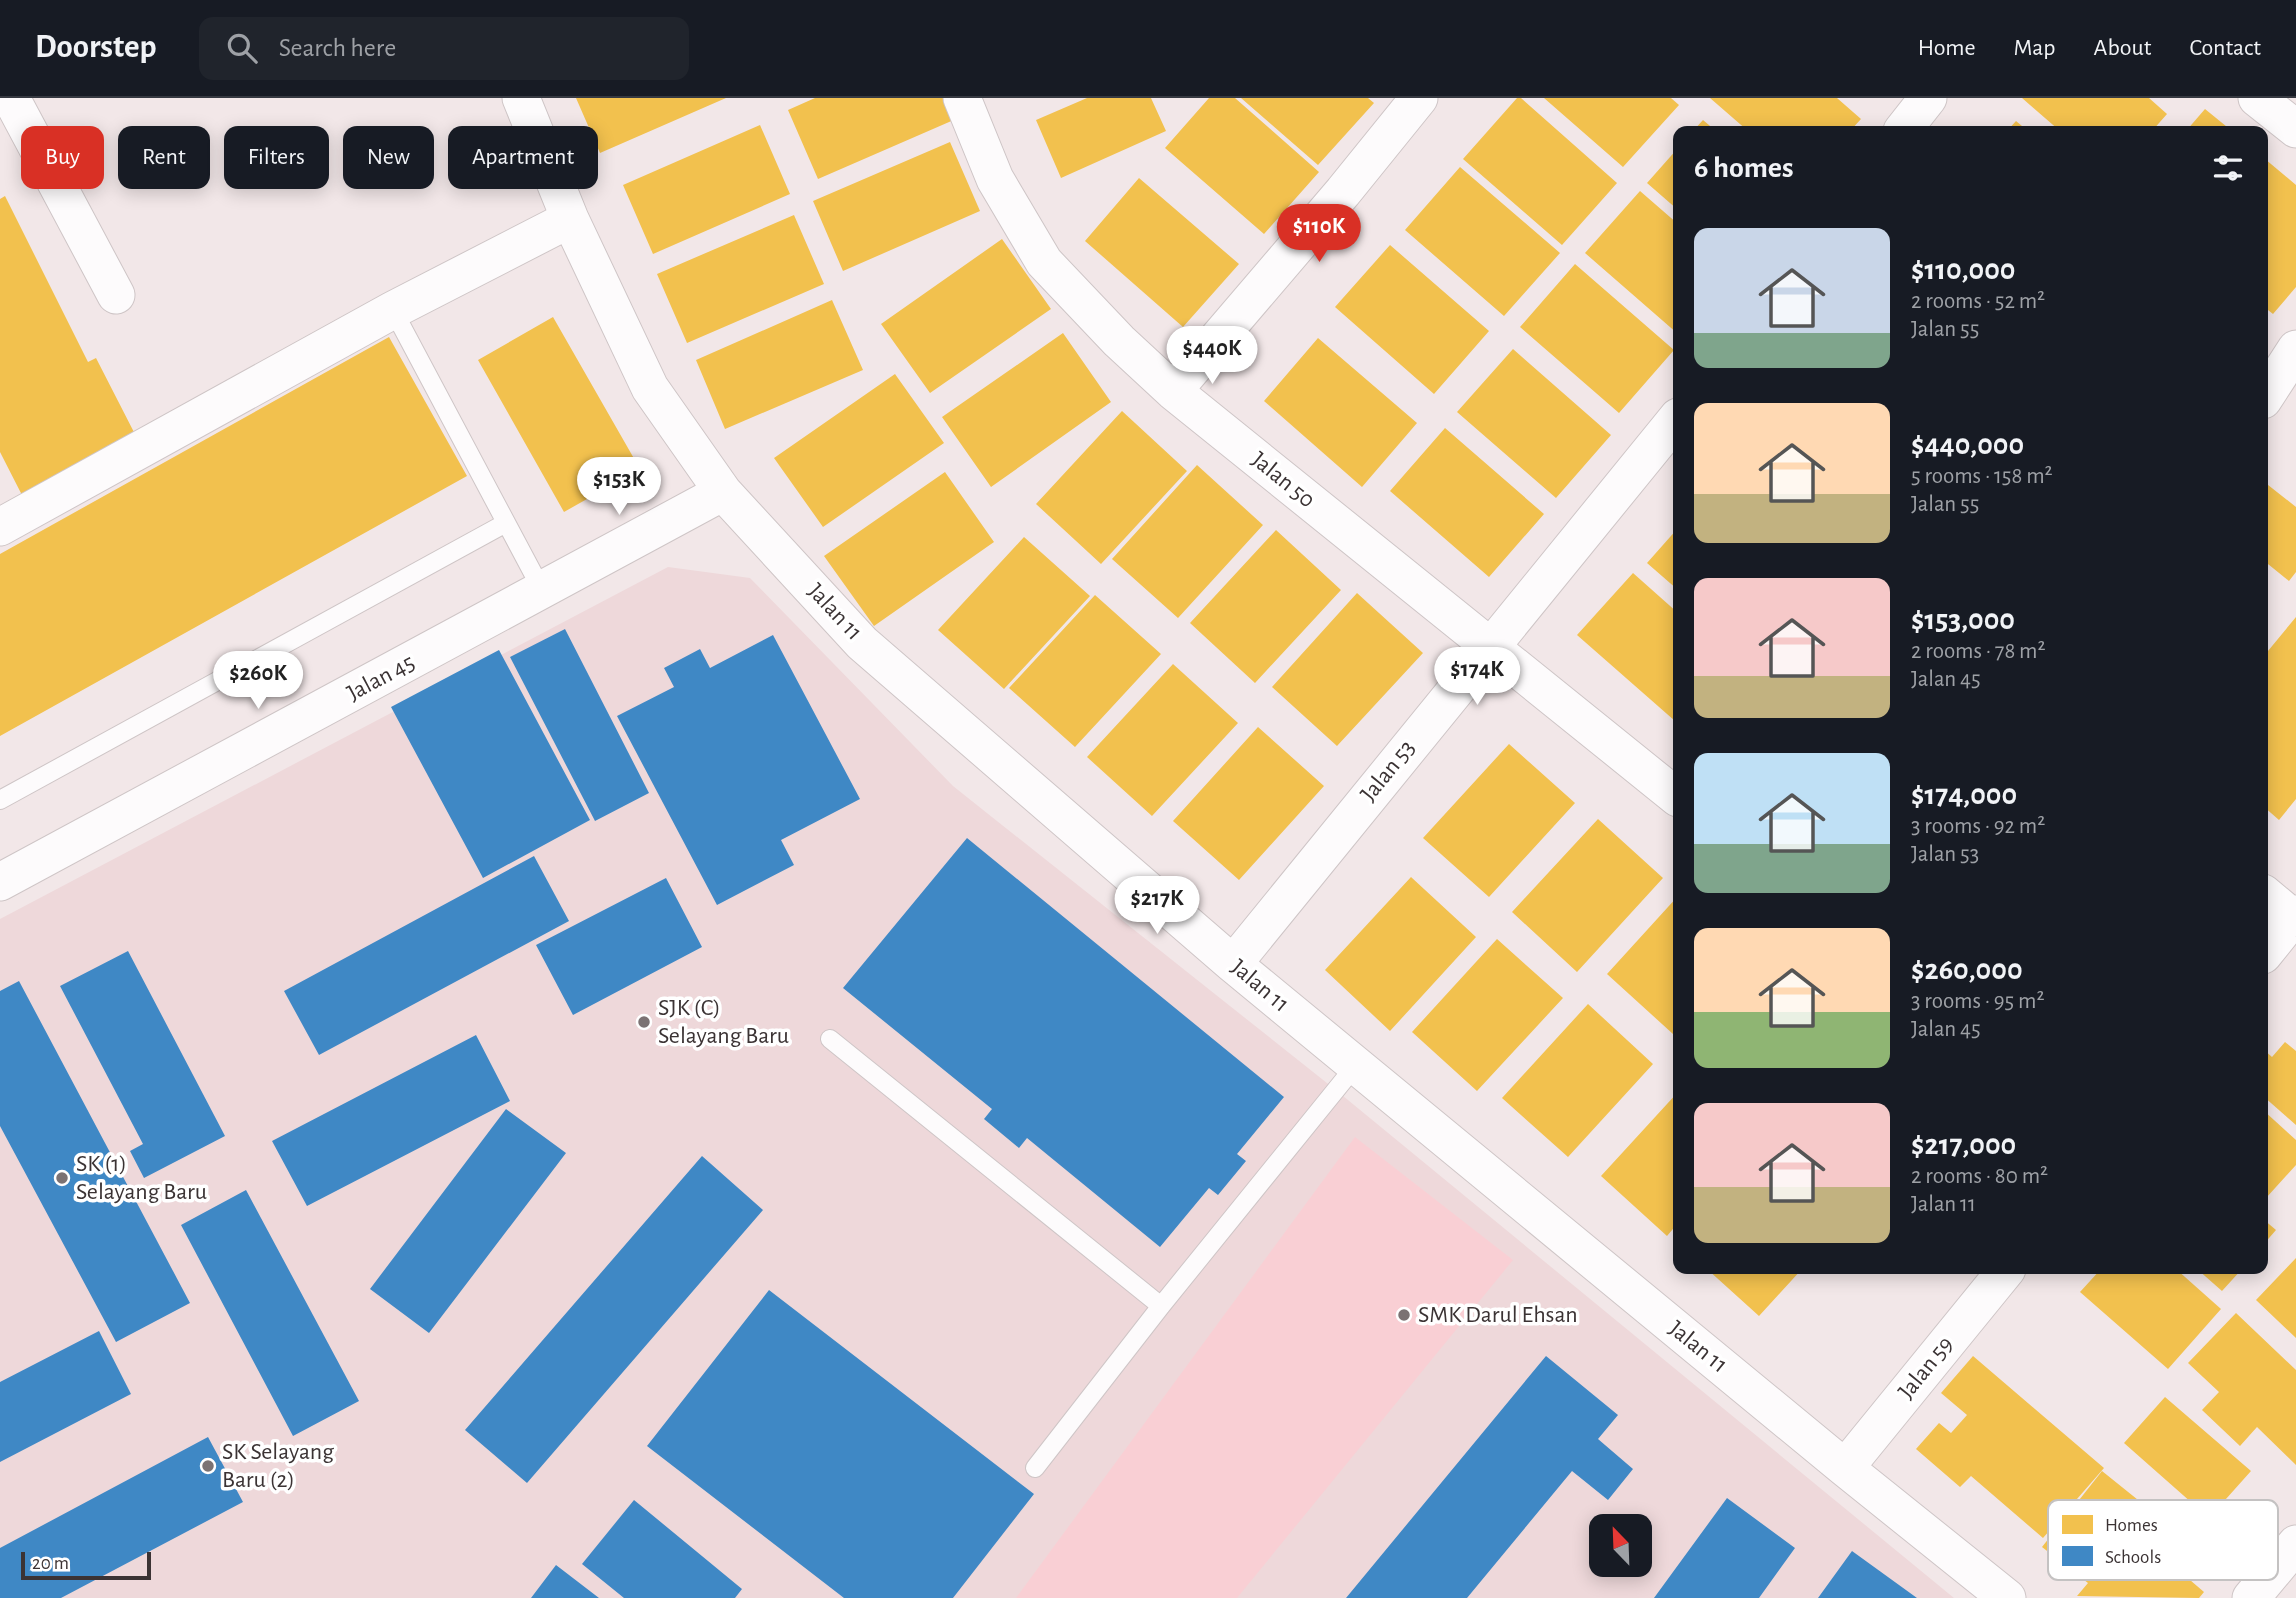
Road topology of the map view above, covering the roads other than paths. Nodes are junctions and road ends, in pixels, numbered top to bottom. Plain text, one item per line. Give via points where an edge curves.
1 (11, 98) edge
2 (521, 98) edge
3 (962, 98) edge
4 (1419, 98) edge
5 (1928, 98) edge
6 (2257, 98) edge
7 (1906, 126) edge
8 (2296, 129) edge
9 (570, 219) junction
10 (116, 295) dead end
11 (393, 310) junction
12 (2296, 349) edge
13 (1173, 391) junction
14 (2268, 392) edge
15 (1673, 423) edge
16 (723, 492) junction
17 (506, 523) junction
18 (0, 527) edge
19 (543, 592) junction
20 (1489, 646) junction
21 (1673, 794) edge
22 (0, 800) edge
23 (0, 882) edge
24 (2268, 897) edge
25 (2295, 916) edge
26 (2268, 949) edge
27 (1233, 964) junction
28 (831, 1039) dead end
29 (1356, 1065) junction
30 (2003, 1274) edge
31 (1161, 1306) junction
32 (1035, 1468) dead end
33 (1845, 1468) junction
34 (2296, 1544) edge
35 (2278, 1566) edge
36 (2266, 1580) edge
37 (2007, 1598) edge
38 (2251, 1598) edge

1 - 10 street
2 - 9 street, Jalan 11
3 - 13 street, Jalan 50 via 995,179 1044,262
4 - 13 street
5 - 7 street
6 - 8 street
9 - 11 street
9 - 16 street, Jalan 11 via 650,388
11 - 17 lane
11 - 18 street
12 - 14 street
13 - 20 street, Jalan 50
15 - 20 street, Jalan 53
16 - 19 street, Jalan 45
16 - 27 street, Jalan 11 via 862,643
17 - 19 lane
17 - 22 lane
19 - 23 street, Jalan 45
20 - 21 street, Jalan 50
20 - 27 street, Jalan 53
24 - 25 street
25 - 26 street
27 - 29 street, Jalan 11
28 - 31 lane
29 - 31 lane
29 - 33 street, Jalan 11
30 - 33 street, Jalan 59
31 - 32 lane
33 - 37 street, Jalan 11
34 - 35 street
36 - 38 street

